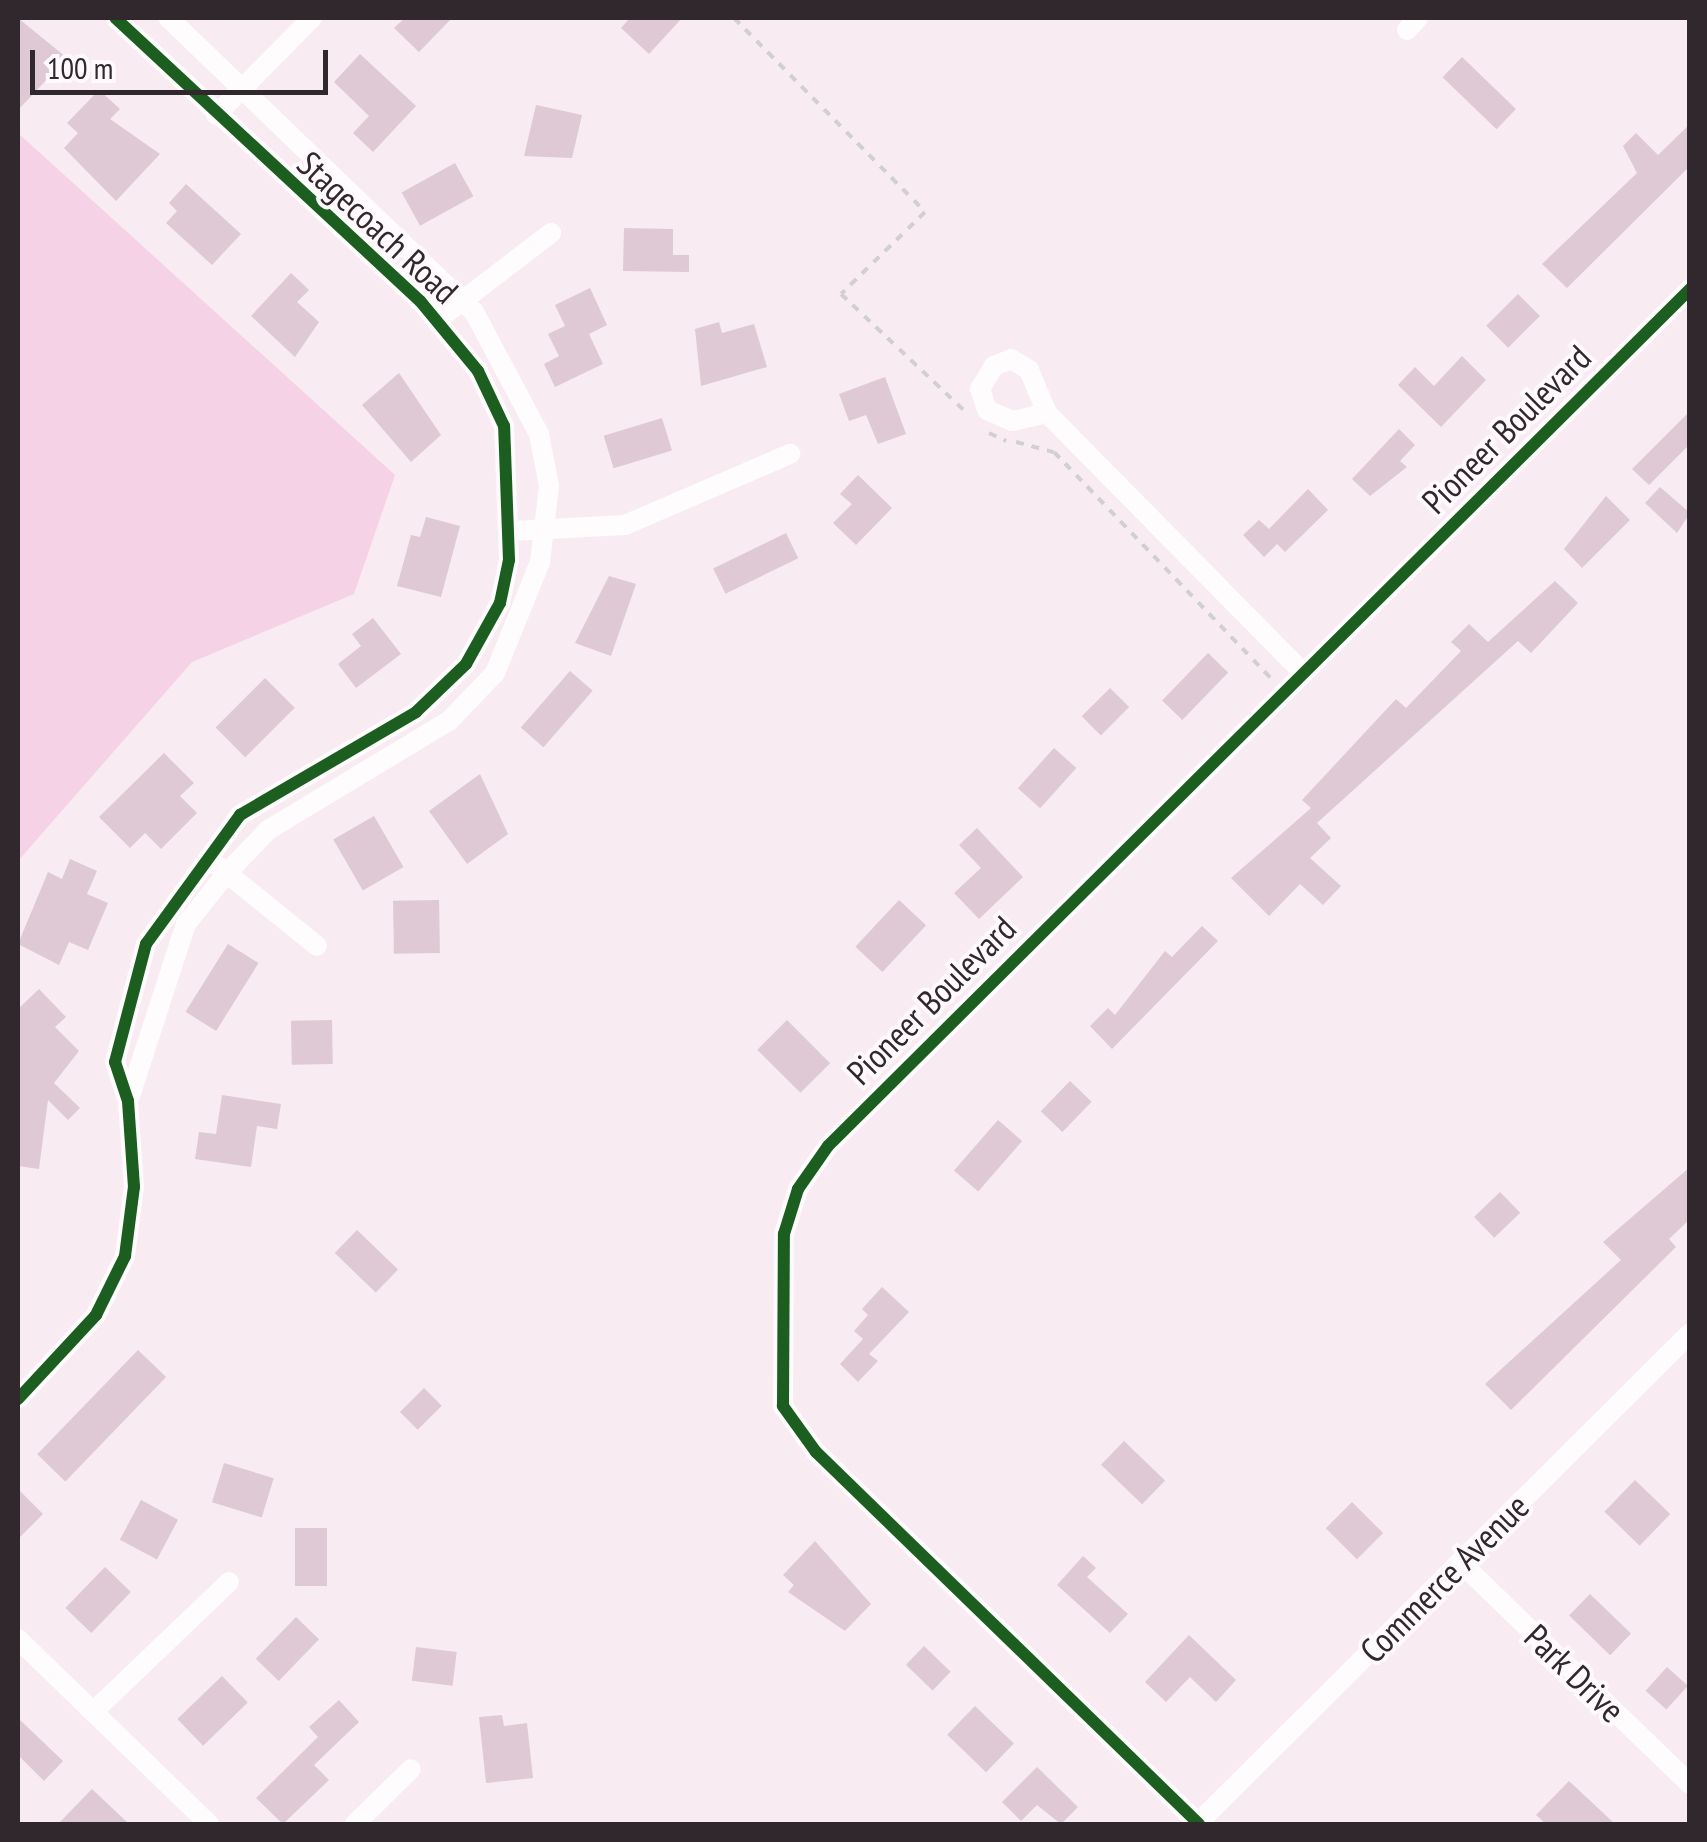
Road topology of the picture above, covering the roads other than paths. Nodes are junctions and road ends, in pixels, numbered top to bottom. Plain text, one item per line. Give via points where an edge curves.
1 (115, 18) edge
2 (168, 18) edge
3 (312, 18) edge
4 (242, 89) junction
5 (216, 115) junction
6 (551, 233) dead end
7 (1690, 289) edge
8 (461, 300) junction
9 (436, 321) junction
10 (1047, 413) dead end
11 (790, 454) dead end
12 (544, 530) junction
13 (510, 531) junction
14 (1302, 672) junction
15 (205, 855) junction
16 (226, 874) junction
17 (317, 946) dead end
18 (128, 1100) junction
19 (1690, 1333) edge
20 (18, 1399) edge
21 (1460, 1562) junction
22 (228, 1582) dead end
23 (18, 1639) edge
24 (93, 1712) junction
25 (411, 1769) dead end
26 (1690, 1784) edge
27 (209, 1824) edge
28 (355, 1824) edge
29 (1199, 1824) edge

1 - 5 street, Stagecoach Road
2 - 4 street, Stagecoach Road
3 - 4 street
4 - 5 street
4 - 8 street, Stagecoach Road
5 - 9 street, Stagecoach Road
6 - 8 street
7 - 14 street, Pioneer Boulevard
8 - 9 street
8 - 12 street, Stagecoach Road via 512,372 539,434 549,486
9 - 13 street, Stagecoach Road via 478,371 504,426
10 - 14 street
11 - 12 street via 625,525
12 - 13 street
12 - 16 street, Stagecoach Road via 520,629 495,673 448,721 268,830
13 - 15 street, Stagecoach Road via 500,603 466,664 416,712 240,815
14 - 29 street, Pioneer Boulevard via 828,1146 798,1189 784,1234 783,1406 816,1452
15 - 16 street
15 - 18 street, Stagecoach Road via 146,944 122,1008 115,1062
16 - 17 street
16 - 18 street, Stagecoach Road via 186,924
18 - 20 street, Stagecoach Road via 134,1187 125,1256 96,1315
19 - 21 street, Commerce Avenue
21 - 26 street, Park Drive
21 - 29 street, Commerce Avenue
22 - 24 street
23 - 24 street
24 - 27 street
25 - 28 street

